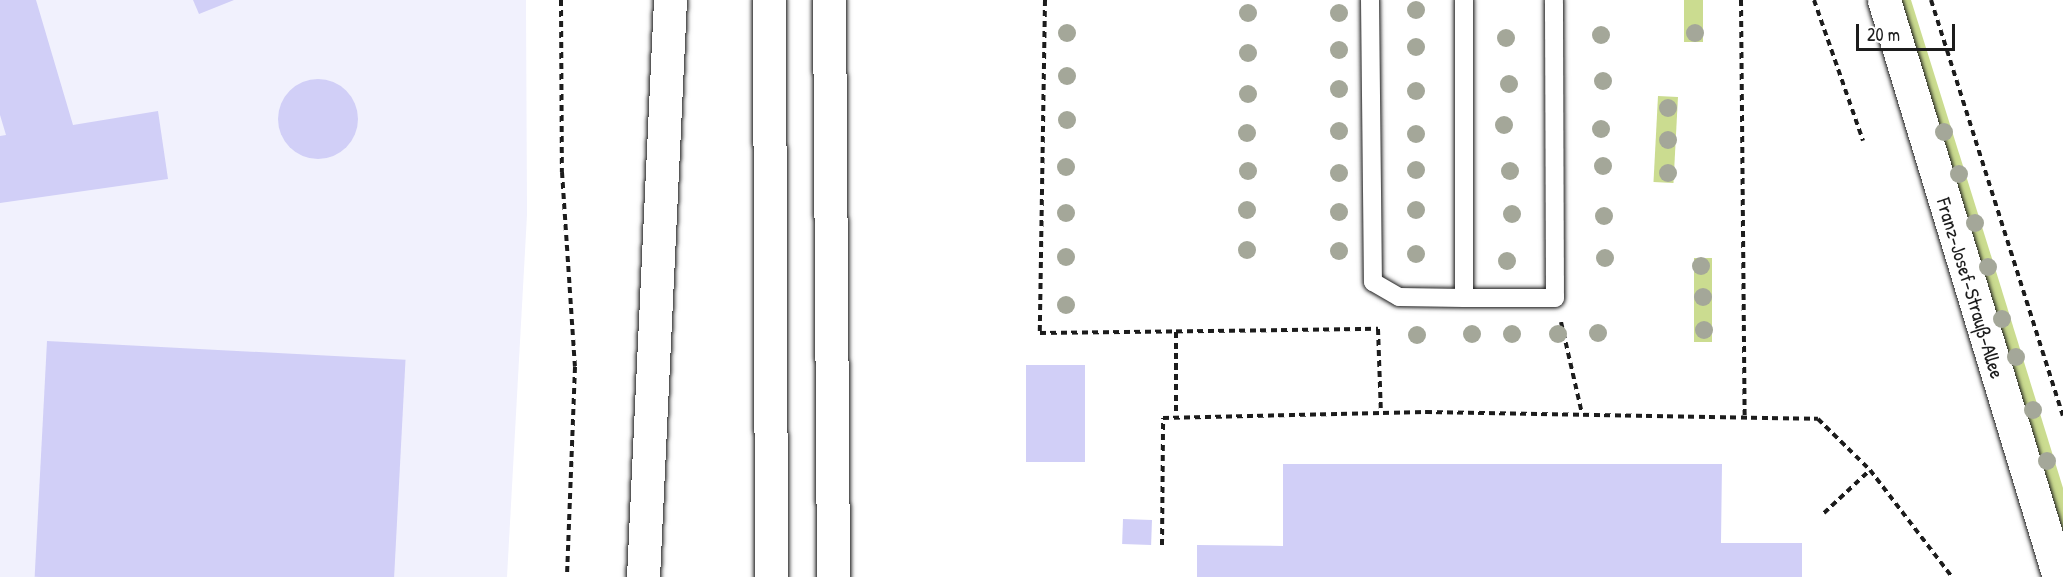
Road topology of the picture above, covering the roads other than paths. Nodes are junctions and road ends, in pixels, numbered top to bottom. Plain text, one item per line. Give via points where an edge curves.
1 (670, 0) edge
2 (769, 0) edge
3 (829, 0) edge
4 (1370, 0) edge
5 (1464, 0) edge
6 (1554, 0) edge
7 (1884, 0) edge
8 (832, 233) junction
9 (1464, 298) junction
10 (643, 577) edge
11 (771, 577) edge
12 (833, 577) edge
13 (851, 577) edge
14 (2059, 577) edge

1 - 10 main road
2 - 11 main road
3 - 8 main road
4 - 9 lane via 1373,282 1399,297
5 - 9 lane
6 - 9 lane via 1555,298
7 - 14 main road, Franz-Josef-Strauß-Allee
8 - 12 main road
8 - 13 main road

